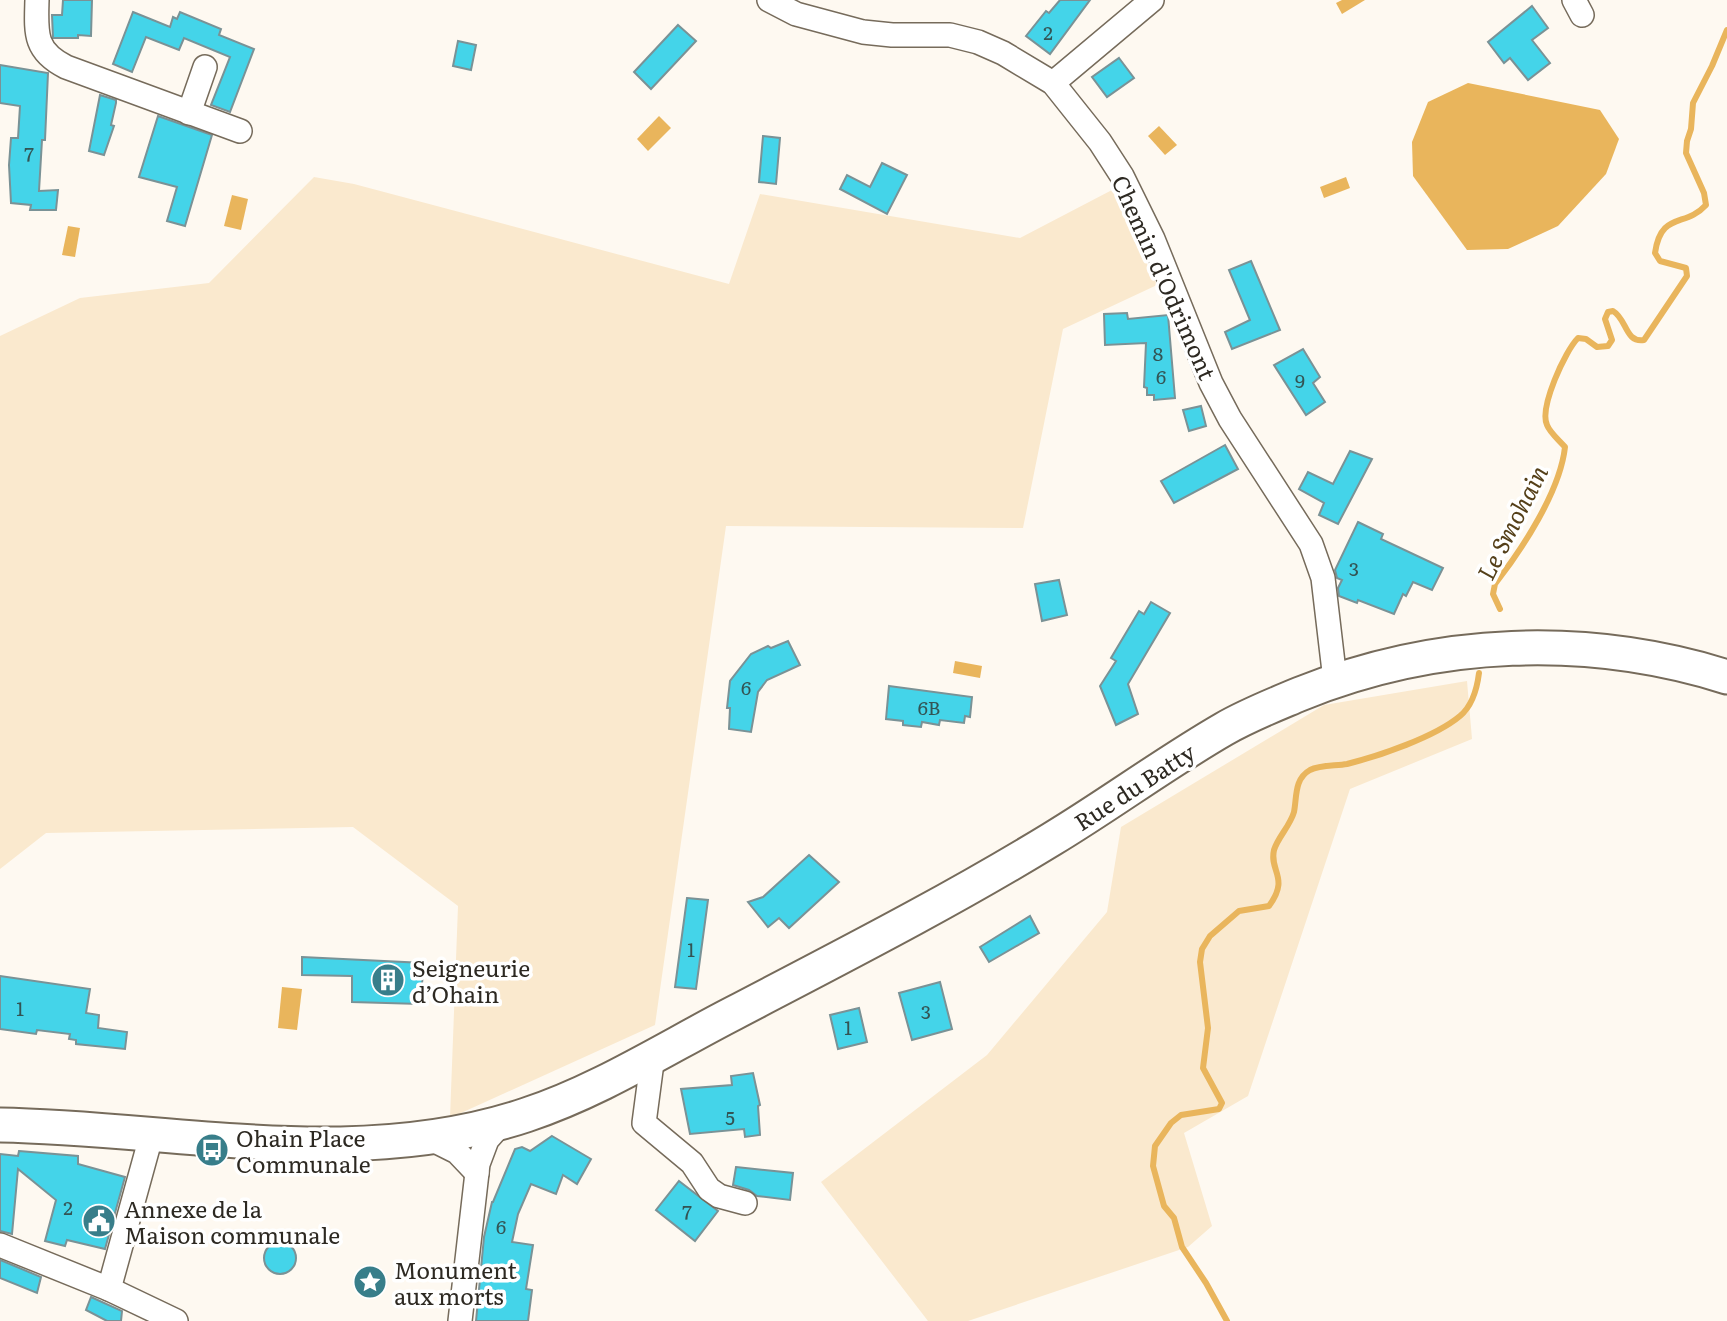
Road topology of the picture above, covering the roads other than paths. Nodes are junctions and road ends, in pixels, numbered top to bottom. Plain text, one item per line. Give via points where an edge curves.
1 (37, 0) edge
2 (769, 0) edge
3 (1152, 0) edge
4 (205, 67) dead end
5 (1053, 83) junction
6 (190, 113) junction
7 (240, 131) dead end
8 (1727, 677) edge
9 (1335, 680) junction
10 (653, 1055) junction
11 (502, 1123) junction
12 (0, 1125) edge
13 (152, 1133) junction
14 (429, 1138) junction
15 (477, 1173) junction
16 (745, 1203) dead end
17 (0, 1245) edge
18 (109, 1289) junction
19 (176, 1321) edge
20 (460, 1321) edge

1 - 6 street via 37,36 50,58
2 - 5 street, Chemin d'Odrimont via 796,13 863,32 950,36 978,42
3 - 5 street
4 - 6 street
5 - 9 street, Chemin d'Odrimont via 1122,176 1153,239 1211,383 1311,544 1323,578
6 - 7 street
8 - 9 main road, Rue du Batty via 1640,656 1517,647 1414,658
9 - 10 main road, Rue du Batty via 1225,728 1003,869
10 - 11 main road, Rue du Batty via 565,1099
10 - 16 street via 644,1122 692,1163 709,1189
11 - 14 main road, Rue du Batty
11 - 15 street via 481,1151
12 - 13 main road, Rue du Batty
13 - 14 main road, Rue du Batty via 341,1145
13 - 18 street
14 - 15 street via 457,1152
15 - 20 street
17 - 18 street
18 - 19 street

